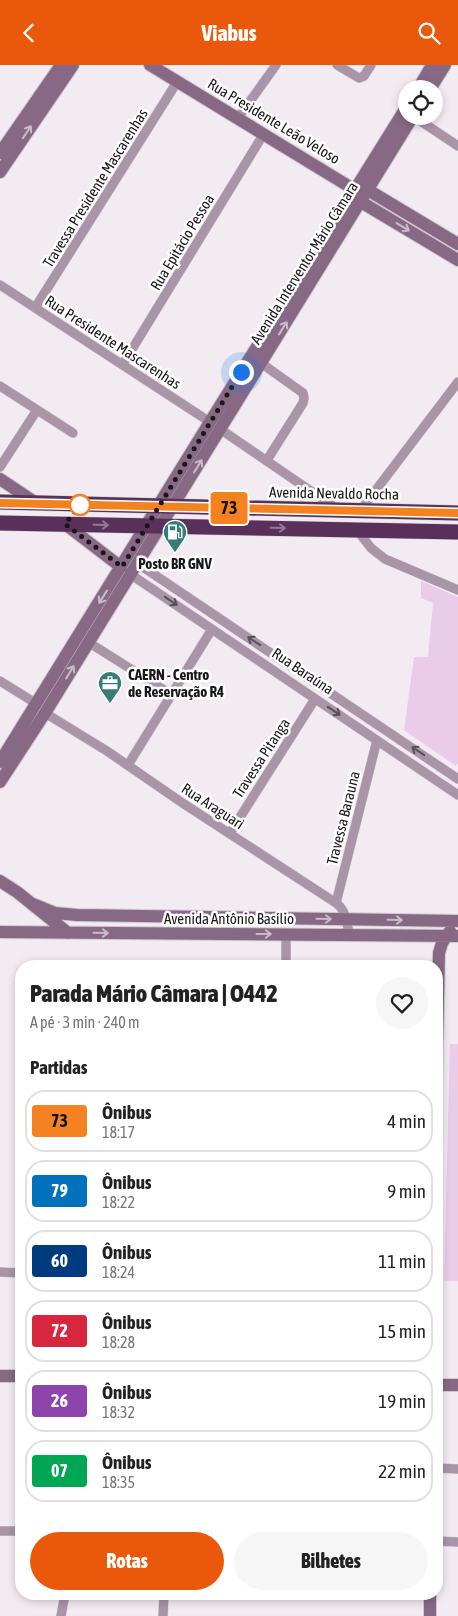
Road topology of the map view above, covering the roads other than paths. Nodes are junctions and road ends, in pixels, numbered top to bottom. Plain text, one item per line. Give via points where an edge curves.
1 (61, 65) edge
2 (73, 65) edge
3 (150, 65) edge
4 (276, 65) edge
5 (337, 65) edge
6 (371, 65) edge
7 (432, 65) edge
8 (445, 65) edge
9 (423, 80) edge
10 (436, 80) edge
11 (177, 82) junction
12 (238, 118) junction
13 (398, 122) edge
14 (408, 125) edge
15 (426, 125) edge
16 (263, 135) junction
17 (458, 146) edge
18 (0, 153) edge
19 (0, 172) edge
20 (355, 190) junction
21 (368, 190) junction
22 (361, 201) junction
23 (458, 244) edge
24 (458, 260) edge
25 (0, 285) edge
26 (35, 308) junction
27 (261, 363) junction
28 (123, 364) junction
29 (458, 382) edge
30 (0, 386) edge
31 (37, 410) junction
32 (215, 426) junction
33 (73, 433) dead end
34 (267, 460) junction
35 (0, 467) edge
36 (0, 479) edge
37 (0, 503) edge
38 (36, 503) junction
39 (165, 507) junction
40 (339, 510) junction
41 (360, 511) junction
42 (458, 513) edge
43 (0, 523) edge
44 (65, 524) junction
45 (153, 526) junction
46 (357, 530) junction
47 (458, 532) edge
48 (130, 568) junction
49 (458, 590) edge
50 (212, 629) junction
51 (88, 642) junction
52 (273, 654) junction
53 (266, 666) junction
54 (0, 681) edge
55 (172, 695) junction
56 (315, 699) junction
57 (41, 709) junction
58 (377, 740) junction
59 (0, 762) edge
60 (128, 765) junction
61 (458, 779) edge
62 (0, 782) edge
63 (458, 795) edge
64 (230, 833) junction
65 (0, 881) edge
66 (336, 903) junction
67 (33, 904) junction
68 (346, 919) junction
69 (458, 921) edge
70 (0, 932) edge
71 (68, 933) junction
72 (286, 934) junction
73 (349, 934) junction
74 (452, 936) edge
75 (286, 960) edge
76 (439, 960) edge
77 (0, 1272) edge
78 (15, 1273) edge
79 (0, 1376) edge
80 (15, 1376) edge
81 (443, 1385) edge
82 (458, 1385) edge
83 (443, 1468) edge
84 (458, 1469) edge
85 (0, 1531) edge
86 (15, 1531) edge
87 (443, 1541) edge
88 (458, 1542) edge
89 (64, 1600) edge
90 (164, 1600) edge
91 (430, 1600) edge
92 (61, 1616) edge
93 (164, 1616) edge
94 (430, 1616) edge

1 - 18 main road
19 -> 2 main road
3 - 11 main road, Rua Presidente Leão Veloso
4 - 12 street
5 - 6 street via 359,78
7 - 9 main road
8 - 10 main road
11 - 12 main road, Rua Presidente Leão Veloso
11 - 26 street, Travessa Presidente Mascarenhas
12 - 16 main road, Rua Presidente Leão Veloso
13 - 20 main road, Avenida Interventor Mário Câmara
14 - 21 main road, Avenida Interventor Mário Câmara
15 - 17 street
16 - 20 main road, Rua Presidente Leão Veloso
16 - 28 street, Rua Epitácio Pessoa
20 - 21 main road
20 - 22 main road
20 - 32 main road, Avenida Interventor Mário Câmara
21 - 22 main road, Avenida Interventor Mário Câmara
21 - 23 main road
22 -> 24 main road
27 -> 22 main road, Avenida Interventor Mário Câmara
25 - 26 street, Rua Presidente Mascarenhas
26 - 28 street, Rua Presidente Mascarenhas
27 - 32 main road, Avenida Interventor Mário Câmara
27 - 34 street via 303,393 304,398
28 - 32 street, Rua Presidente Mascarenhas
29 - 41 street
30 - 31 street
31 - 33 street
31 - 35 street
32 - 34 street, Rua Presidente Mascarenhas
32 - 39 main road, Avenida Interventor Mário Câmara
34 - 40 street, Rua Presidente Mascarenhas
36 - 38 main road
37 - 38 highway, Avenida Nevaldo Rocha
38 - 39 highway, Avenida Nevaldo Rocha
39 - 40 highway, Avenida Nevaldo Rocha
39 - 45 main road, Avenida Interventor Mário Câmara
40 - 41 highway, Avenida Nevaldo Rocha
41 - 42 highway, Avenida Nevaldo Rocha
43 - 44 highway
44 -> 45 highway
44 - 48 main road, Rua Baraúna
45 -> 46 highway
45 - 48 main road, Avenida Interventor Mário Câmara
46 - 47 highway
46 - 49 street via 385,559
48 -> 50 street, Rua Baraúna
48 - 51 main road, Avenida Interventor Mário Câmara
52 -> 48 street, Rua Baraúna
48 -> 57 main road, Avenida Interventor Mário Câmara
50 - 53 street, Rua Baraúna
50 - 55 street
51 - 55 street
57 -> 51 main road, Avenida Interventor Mário Câmara
52 - 53 street
61 -> 52 street, Rua Baraúna
53 - 56 street, Rua Baraúna
54 - 57 street, Rua Araguari
55 - 60 street
56 -> 58 street, Rua Baraúna
56 - 64 street, Travessa Pitanga
57 - 59 main road, Avenida Interventor Mário Câmara
57 - 60 street, Rua Araguari
57 - 62 main road, Avenida Interventor Mário Câmara
58 - 63 street, Rua Baraúna
58 - 66 street, Travessa Barauna
60 - 64 street, Rua Araguari
64 - 66 street, Rua Araguari
65 - 67 main road
66 - 68 street, Rua Araguari
67 -> 68 main road, Avenida Antônio Basílio via 66,915
67 - 71 main road
68 -> 69 main road, Avenida Antônio Basílio
68 - 73 street, Rua Araguari
69 - 74 main road
70 - 71 main road, Avenida Antônio Basílio
71 -> 72 main road, Avenida Antônio Basílio
72 - 73 main road, Avenida Antônio Basílio
72 - 75 street
73 - 74 main road, Avenida Antônio Basílio
74 - 76 main road via 442,943
77 - 78 street
79 - 80 main road
81 - 82 main road
83 - 84 street
85 - 86 street
87 - 88 street
89 - 92 street
90 - 93 street
91 - 94 main road

